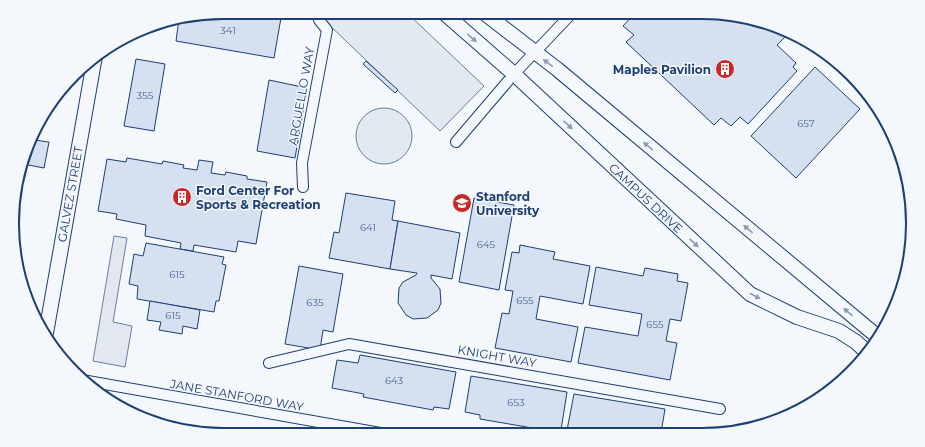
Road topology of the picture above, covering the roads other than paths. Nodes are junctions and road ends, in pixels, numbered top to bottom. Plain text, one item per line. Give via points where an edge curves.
1 (319, 19) edge
2 (451, 19) edge
3 (492, 19) edge
4 (566, 19) edge
5 (539, 48) dead end
6 (531, 56) dead end
7 (93, 66) edge
8 (516, 72) dead end
9 (508, 81) dead end
10 (456, 142) dead end
11 (302, 187) dead end
12 (47, 328) edge
13 (874, 334) edge
14 (863, 349) edge
15 (269, 363) dead end
16 (95, 382) edge
17 (720, 409) dead end
18 (352, 428) edge

1 - 11 street, ARGUELLO WAY via 327,30 302,163
2 -> 14 street, CAMPUS DRIVE via 514,74 750,294 797,317 839,331
13 -> 3 street via 557,69
4 - 5 street
6 - 8 street
7 - 12 street, GALVEZ STREET
9 - 10 street
15 - 17 street, KNIGHT WAY via 349,344
16 - 18 street, JANE STANFORD WAY

